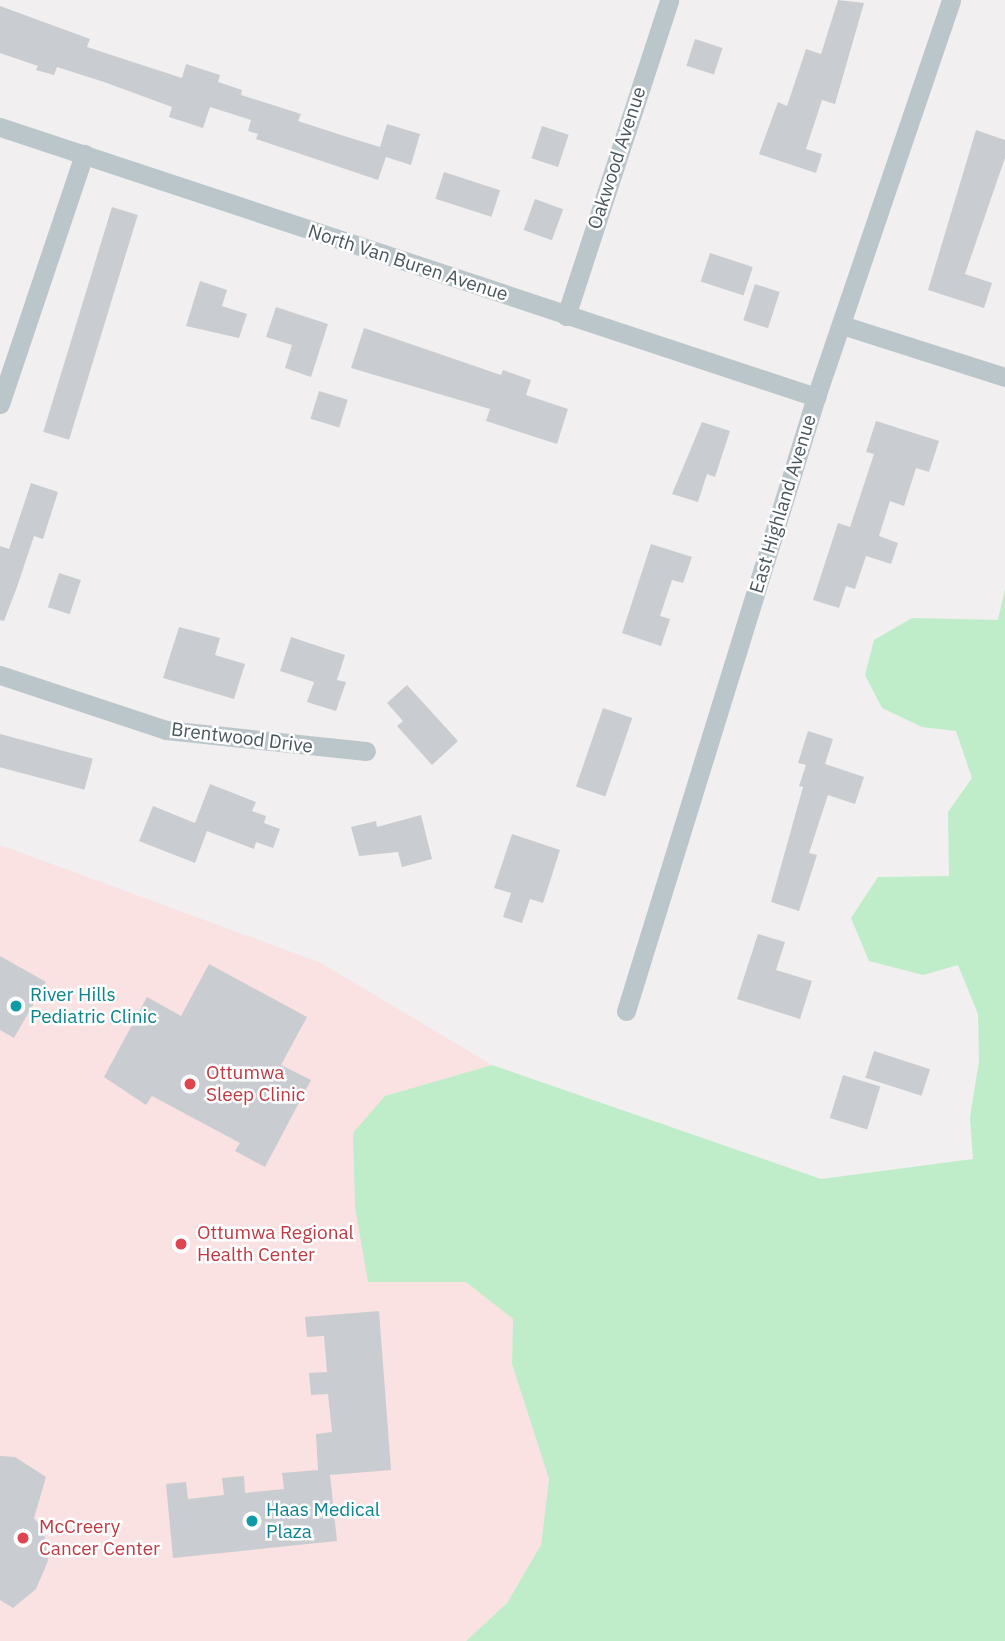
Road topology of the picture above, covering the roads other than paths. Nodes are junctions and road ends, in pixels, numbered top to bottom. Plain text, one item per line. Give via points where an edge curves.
1 (669, 0) edge
2 (951, 0) edge
3 (0, 127) edge
4 (84, 154) junction
5 (566, 316) junction
6 (842, 325) junction
7 (1005, 377) edge
8 (816, 397) junction
9 (0, 404) edge
10 (0, 675) edge
11 (366, 751) dead end
12 (626, 1012) dead end

1 - 5 street, Oakwood Avenue
2 - 6 street, East Highland Avenue
3 - 4 street, North Van Buren Avenue
4 - 5 street, North Van Buren Avenue
4 - 9 street
5 - 8 street, North Van Buren Avenue
6 - 7 street
6 - 8 street, East Highland Avenue
8 - 12 street, East Highland Avenue
10 - 11 street, Brentwood Drive via 166,730

